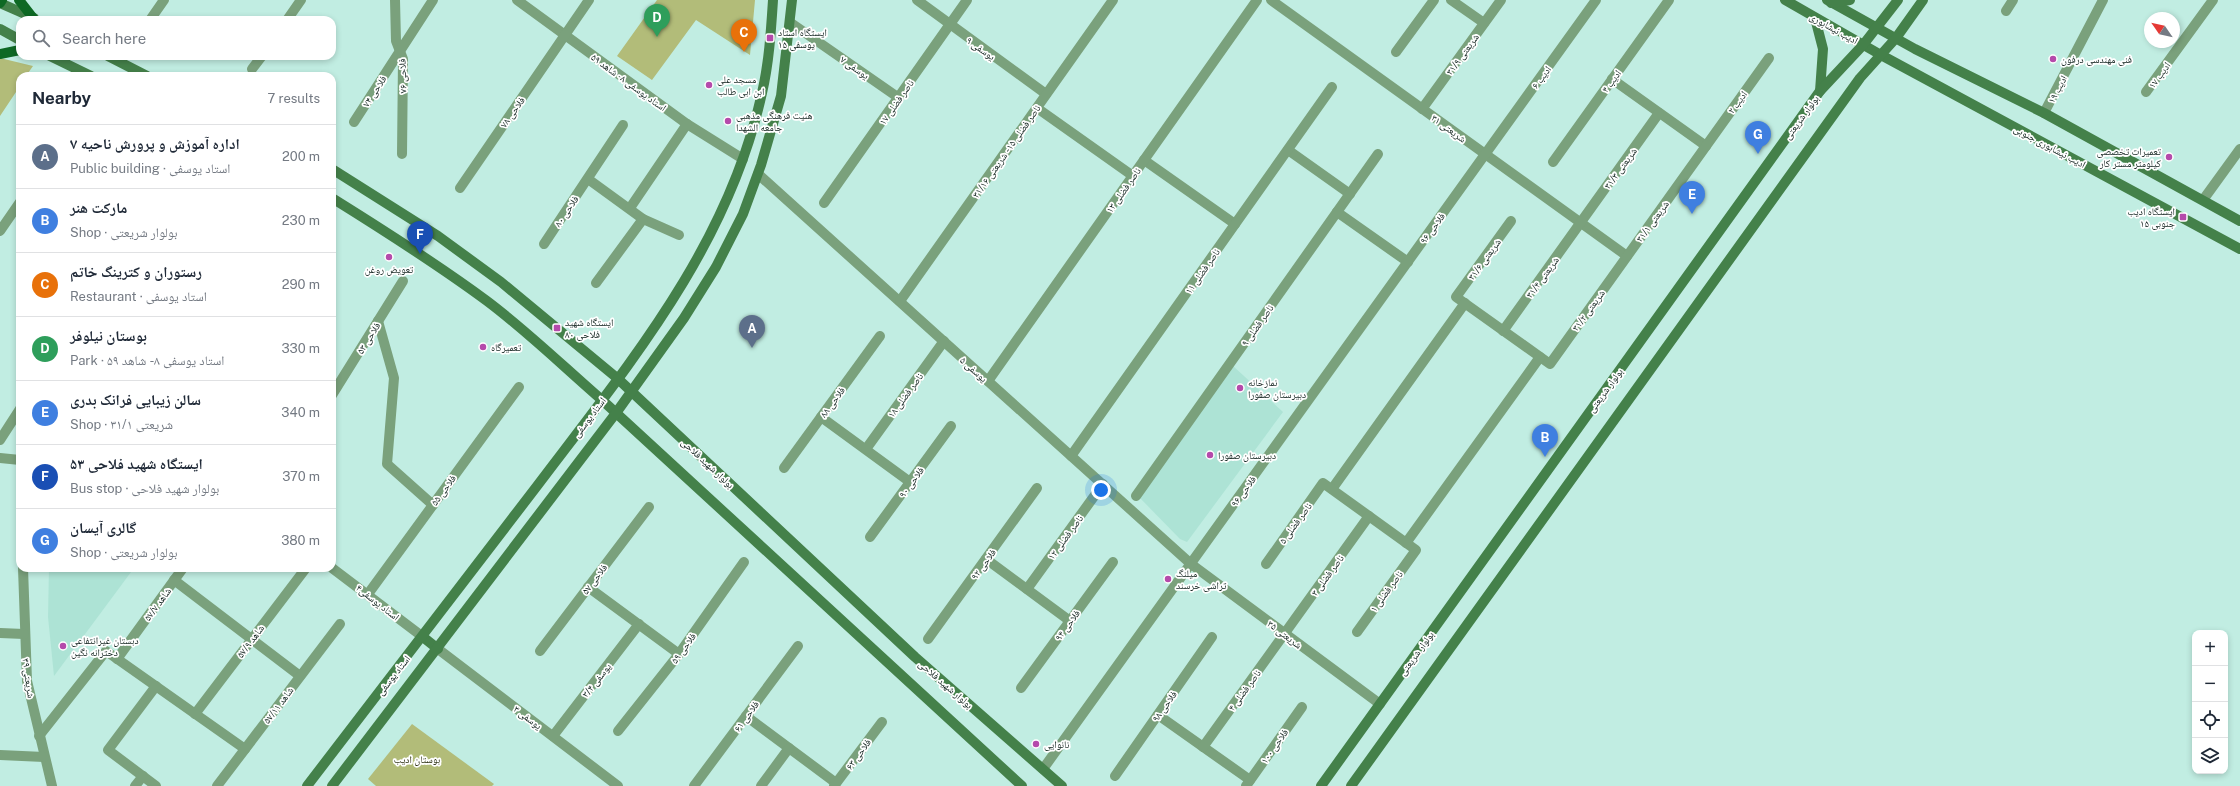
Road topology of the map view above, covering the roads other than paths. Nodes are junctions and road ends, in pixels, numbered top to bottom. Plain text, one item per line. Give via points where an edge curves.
1 (2, 0) edge
2 (19, 0) edge
3 (164, 0) edge
4 (301, 0) edge
5 (396, 0) edge
6 (433, 0) edge
7 (517, 0) edge
8 (589, 0) edge
9 (773, 0) edge
10 (792, 0) edge
11 (917, 0) edge
12 (967, 0) edge
13 (1113, 0) edge
14 (1257, 0) edge
15 (1271, 0) edge
16 (1434, 0) edge
17 (1451, 0) edge
18 (1501, 0) edge
19 (1596, 0) edge
20 (1669, 0) edge
21 (1784, 0) edge
22 (1850, 0) edge
23 (1898, 0) edge
24 (1923, 0) edge
25 (2013, 0) edge
26 (2103, 0) edge
27 (2213, 0) edge
28 (1829, 1) edge
29 (0, 3) edge
30 (2006, 11) dead end
31 (28, 16) edge
32 (32, 16) edge
33 (153, 16) edge
34 (290, 16) edge
35 (1815, 18) junction
36 (791, 23) junction
37 (1484, 23) junction
38 (950, 25) junction
39 (1877, 28) junction
40 (0, 29) edge
41 (565, 36) junction
42 (16, 38) edge
43 (1896, 38) junction
44 (1863, 44) junction
45 (16, 51) edge
46 (400, 51) junction
47 (1396, 52) dead end
48 (0, 54) edge
49 (1881, 55) junction
50 (1769, 58) dead end
51 (58, 60) edge
52 (116, 60) edge
53 (259, 60) edge
54 (252, 69) dead end
55 (82, 72) edge
56 (139, 72) edge
57 (1612, 79) junction
58 (1332, 87) dead end
59 (1820, 91) junction
60 (2146, 92) dead end
61 (1046, 94) junction
62 (899, 98) junction
63 (1037, 108) junction
64 (1422, 109) junction
65 (1660, 113) junction
66 (2044, 114) junction
67 (354, 122) dead end
68 (687, 124) junction
69 (622, 125) dead end
70 (1706, 146) junction
71 (2240, 149) edge
72 (1288, 150) junction
73 (402, 154) dead end
74 (1378, 154) dead end
75 (1485, 154) junction
76 (743, 159) junction
77 (1144, 160) junction
78 (1553, 162) dead end
79 (336, 172) edge
80 (758, 174) junction
81 (1133, 176) junction
82 (588, 179) junction
83 (460, 188) dead end
84 (1350, 194) junction
85 (2203, 200) junction
86 (336, 201) edge
87 (824, 203) dead end
88 (16, 208) edge
89 (630, 208) junction
90 (1337, 212) junction
91 (643, 219) junction
92 (1511, 221) dead end
93 (2240, 221) edge
94 (1581, 223) junction
95 (1235, 224) junction
96 (0, 231) edge
97 (679, 235) dead end
98 (544, 244) dead end
99 (2240, 250) edge
100 (1627, 256) junction
101 (1408, 262) junction
102 (403, 281) dead end
103 (596, 283) dead end
104 (900, 301) junction
105 (1465, 303) junction
106 (378, 321) junction
107 (1503, 331) junction
108 (880, 336) dead end
109 (944, 341) junction
110 (1540, 357) junction
111 (618, 378) junction
112 (988, 381) junction
113 (519, 387) dead end
114 (336, 389) edge
115 (632, 392) junction
116 (602, 400) junction
117 (616, 413) junction
118 (16, 415) edge
119 (821, 416) junction
120 (951, 426) dead end
121 (0, 440) edge
122 (866, 449) junction
123 (1072, 456) junction
124 (0, 458) edge
125 (16, 460) edge
126 (784, 468) dead end
127 (910, 482) junction
128 (1103, 484) junction
129 (1328, 486) junction
130 (1037, 488) dead end
131 (1136, 496) dead end
132 (433, 505) junction
133 (649, 507) dead end
134 (1369, 516) junction
135 (870, 537) dead end
136 (1406, 543) junction
137 (986, 560) junction
138 (744, 562) dead end
139 (1113, 562) dead end
140 (1191, 564) junction
141 (1266, 564) dead end
142 (336, 571) edge
143 (23, 572) edge
144 (180, 572) edge
145 (303, 572) edge
146 (174, 580) junction
147 (588, 587) junction
148 (1027, 589) junction
149 (368, 594) junction
150 (1070, 621) junction
151 (340, 624) dead end
152 (639, 624) junction
153 (1357, 632) dead end
154 (0, 633) edge
155 (24, 634) junction
156 (1285, 634) junction
157 (422, 637) junction
158 (1212, 637) dead end
159 (251, 639) junction
160 (928, 639) dead end
161 (798, 646) dead end
162 (438, 649) junction
163 (540, 651) dead end
164 (679, 654) junction
165 (117, 659) junction
166 (300, 676) junction
167 (156, 686) junction
168 (1022, 688) dead end
169 (1380, 704) junction
170 (1302, 707) dead end
171 (195, 714) junction
172 (1158, 715) junction
173 (746, 716) junction
174 (882, 722) dead end
175 (618, 731) dead end
176 (39, 736) junction
177 (553, 736) junction
178 (1203, 747) junction
179 (789, 748) junction
180 (245, 750) junction
181 (0, 755) edge
182 (44, 756) junction
183 (1043, 769) junction
184 (143, 776) junction
185 (1115, 776) dead end
186 (1248, 783) edge
187 (835, 784) edge
188 (616, 785) edge
189 (1019, 785) edge
190 (52, 786) edge
191 (135, 786) edge
192 (156, 786) edge
193 (217, 786) edge
194 (307, 786) edge
195 (332, 786) edge
196 (694, 786) edge
197 (761, 786) edge
198 (1062, 786) edge
199 (1321, 786) edge
200 (1351, 786) edge

1 - 29 main road
2 - 32 main road
3 - 33 street
4 - 34 street
5 - 46 street, فلاحی ۷۶ via 396,41
6 - 46 street, فلاحی ۷۴
7 - 41 street, استاد یوسفی ۸ - شاهد ۵۹
8 - 41 street, فلاحی ۷۸
9 - 76 main road, استاد یوسفی via 763,92
10 - 36 main road, استاد یوسفی
11 - 38 street, یوسفی ۹
12 - 38 street, ناصر فضلی ۱۷
13 - 61 street, ناصر فضلی ۱۵ - شریعتی ۳۱/۱۶
14 - 77 street, ناصر فضلی ۱۳
15 - 64 street, شریعتی ۳۱
16 - 47 street
17 - 37 street
18 - 37 street, شریعتی ۳۱/۹
19 - 75 street, ادیب ۶
20 - 57 street, ادیب ۴
21 - 35 main road, ادیب نیشابوری
22 - 28 main road
23 - 39 main road, بولوار شریعتی
24 - 43 main road
25 - 30 street
26 - 66 street, ادیب ۱۹
27 - 60 street, ادیب ۱۷
28 - 39 main road, ادیب نیشابوری
29 - 31 main road
35 - 44 main road, ادیب نیشابوری
35 - 59 main road via 1823,49
36 - 62 street, یوسفی ۷
36 - 80 main road, استاد یوسفی via 781,96
37 - 64 street, شریعتی ۳۱/۹
38 - 61 street, یوسفی ۹
38 - 62 street, ناصر فضلی ۱۷
39 - 43 main road, ادیب نیشابوری
39 - 44 main road, بولوار شریعتی
40 - 42 main road
41 - 68 street, استاد یوسفی ۸ - شاهد ۵۹
41 - 83 street, فلاحی ۷۸
43 - 49 main road
43 - 66 main road
44 - 49 main road, ادیب نیشابوری
44 - 59 main road, بولوار شریعتی
45 - 48 main road
46 - 67 street, فلاحی ۷۴
46 - 73 street, فلاحی ۷۶ via 403,59
49 - 99 main road, ادیب نیشابوری جنوبی
49 - 200 main road via 1855,85
50 - 70 street, ادیب ۲
51 - 55 main road
52 - 56 main road
53 - 54 street
57 - 65 street
57 - 78 street, ادیب ۴
58 - 72 street, ناصر فضلی ۱۱
59 - 169 main road, بولوار شریعتی
61 - 63 street, ناصر فضلی ۱۵ - شریعتی ۳۱/۱۶
62 - 87 street, ناصر فضلی ۱۷
63 - 81 street
63 - 104 street, ناصر فضلی ۱۵ - شریعتی ۳۱/۱۶
64 - 75 street, شریعتی ۳۱
65 - 70 street
65 - 94 street, شریعتی ۳۱/۳
66 - 85 main road
68 - 76 street, استاد یوسفی ۸ - شاهد ۵۹
68 - 89 street
69 - 82 street, فلاحی ۸۰
70 - 100 street, شریعتی ۳۱/۱
71 - 85 street
72 - 84 street
72 - 95 street, ناصر فضلی ۱۱
74 - 84 street, ناصر فضلی ۹
75 - 94 street, شریعتی ۳۱
75 - 101 street, فلاحی ۹۶
76 - 111 main road, استاد یوسفی via 725,206 699,258 668,308
77 - 81 street, ناصر فضلی ۱۳
77 - 95 street
79 - 111 main road, بولوار شهید فلاحی via 438,236 501,282
80 - 104 street, یوسفی ۵
80 - 115 main road, استاد یوسفی via 743,214 716,268
81 - 112 street, ناصر فضلی ۱۳
82 - 89 street
82 - 98 street, فلاحی ۸۰
84 - 90 street, ناصر فضلی ۹
85 - 93 main road
86 - 116 main road via 420,254 488,302
88 - 96 street
89 - 91 street
90 - 101 street
90 - 131 street, ناصر فضلی ۹
91 - 97 street
91 - 103 street
92 - 105 street, شریعتی ۳۱/۶ via 1456,297
94 - 100 street, شریعتی ۳۱
94 - 107 street, شریعتی ۳۱/۴
95 - 123 street, ناصر فضلی ۱۱
100 - 110 street, شریعتی ۳۱/۲ via 1550,364
101 - 140 street, فلاحی ۹۶
102 - 106 street, فلاحی ۵۳
104 - 109 street, یوسفی ۵
105 - 107 street
105 - 129 street, ناصر فضلی ۵
106 - 114 street, فلاحی ۵۳
106 - 132 street via 394,378 387,464
107 - 110 street
108 - 119 street, فلاحی ۸۸
109 - 112 street, یوسفی ۵
109 - 122 street, ناصر فضلی ۱۸
110 - 136 street
111 - 115 main road, بولوار شهید فلاحی
111 - 116 main road, استاد یوسفی
112 - 123 street, یوسفی ۵
113 - 132 street, فلاحی ۵۵
115 - 117 main road, استاد یوسفی
115 - 183 main road, بولوار شهید فلاحی via 915,657
116 - 117 main road
116 - 157 main road, استاد یوسفی
117 - 162 main road, استاد یوسفی
117 - 189 main road
118 - 121 street
119 - 122 street
119 - 126 street, فلاحی ۸۸
120 - 127 street, فلاحی ۹۰
122 - 127 street
123 - 128 street, یوسفی ۵
124 - 125 street
127 - 135 street, فلاحی ۹۰
128 - 140 street, یوسفی ۵
128 - 148 street, ناصر فضلی ۱۲
129 - 134 street
129 - 141 street, ناصر فضلی ۵
130 - 137 street, فلاحی ۹۲
132 - 149 street, فلاحی ۵۵
133 - 147 street, فلاحی ۵۷
134 - 136 street
134 - 156 street, ناصر فضلی ۳
136 - 153 street, ناصر فضلی ۱ via 1416,550
137 - 148 street
137 - 160 street, فلاحی ۹۲
138 - 164 street, فلاحی ۵۹
139 - 150 street, فلاحی ۹۴
140 - 156 street, شریعتی ۳۵
140 - 183 street, فلاحی ۹۶
142 - 149 street, استاد یوسفی۴
143 - 155 street, شریعتی ۳۹
144 - 146 street, شاهد ۵۷/۷
145 - 159 street, شاهد ۵۷/۹
146 - 159 street
146 - 165 street, شاهد ۵۷/۷
147 - 152 street
147 - 163 street, فلاحی ۵۷
148 - 150 street
149 - 157 street, استاد یوسفی۴
150 - 168 street, فلاحی ۹۴
151 - 166 street, شاهد ۵۷/۱۱
152 - 164 street
152 - 177 street, یوسفی ۳/۴
154 - 155 street
155 - 176 street, شریعتی ۳۹ via 27,680
156 - 169 street, شریعتی ۳۵
156 - 178 street, ناصر فضلی ۴
157 - 162 main road
157 - 194 main road, استاد یوسفی
158 - 172 street, فلاحی ۹۸
159 - 166 street
159 - 171 street, شاهد ۵۷/۹
161 - 173 street, فلاحی ۶۱
162 - 177 street, یوسفی ۳
162 - 195 main road, استاد یوسفی
164 - 175 street, فلاحی ۵۹
165 - 167 street
165 - 176 street via 106,651
166 - 180 street, شاهد ۵۷/۱۱
167 - 171 street
167 - 184 street via 108,750
169 - 199 main road, بولوار شریعتی
170 - 186 street, فلاحی ۱۰۰
171 - 180 street
172 - 178 street
172 - 185 street, فلاحی ۹۸
173 - 179 street
173 - 196 street, فلاحی ۶۱
174 - 187 street, فلاحی ۶۳
176 - 182 street, شریعتی ۳۹
177 - 188 street, یوسفی ۳
178 - 186 street
179 - 187 street
179 - 197 street
180 - 193 street, شاهد ۵۷/۱۱
181 - 182 street
182 - 190 street, شریعتی ۳۹
183 - 198 main road, بولوار شهید فلاحی
184 - 191 street
184 - 192 street

